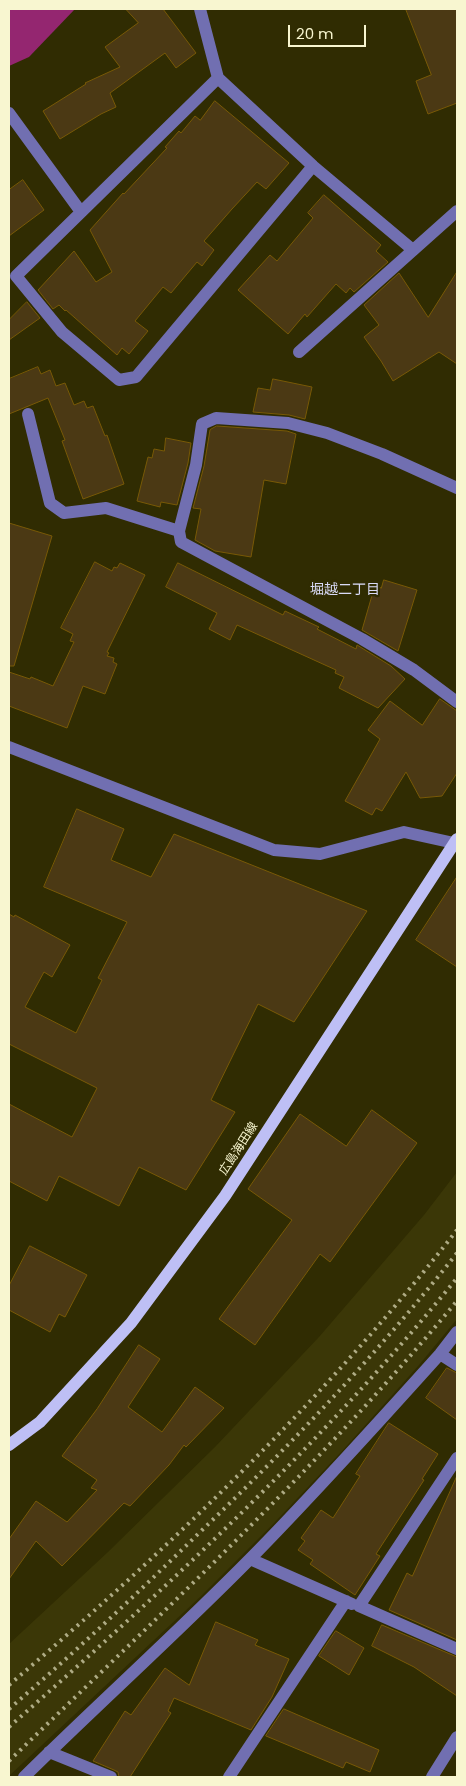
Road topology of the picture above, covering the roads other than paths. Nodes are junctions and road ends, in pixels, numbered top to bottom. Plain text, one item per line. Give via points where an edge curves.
1 (200, 9) edge
2 (218, 78) junction
3 (9, 113) edge
4 (314, 166) junction
5 (457, 211) edge
6 (81, 212) junction
7 (414, 250) junction
8 (299, 352) dead end
9 (28, 414) dead end
10 (457, 488) edge
11 (180, 531) junction
12 (457, 702) edge
13 (9, 747) edge
14 (456, 841) edge
15 (457, 1332) edge
16 (440, 1354) junction
17 (457, 1365) edge
18 (9, 1445) edge
19 (457, 1458) edge
20 (250, 1559) junction
21 (346, 1601) junction
22 (359, 1606) junction
23 (457, 1649) edge
24 (457, 1737) edge
25 (49, 1752) junction
26 (24, 1777) edge
27 (111, 1777) edge
28 (229, 1777) edge
29 (432, 1777) edge

1 - 2 street
2 - 4 street
2 - 6 street
3 - 6 street
4 - 6 street via 136,377 119,380 62,332 16,276
4 - 7 street
5 - 7 street
7 - 8 street
9 - 11 street via 50,503 64,513 106,508
10 - 11 street via 327,433 288,423 216,418 202,424
11 - 12 street via 181,542 362,639 414,670
13 - 14 street via 274,850 320,854 404,832
14 - 18 main road, 広島海田線 via 225,1196 131,1323 40,1422
15 - 16 street
16 - 17 street
16 - 20 street
19 - 22 street
20 - 21 street
20 - 25 street
21 - 22 street
21 - 28 street
22 - 23 street
24 - 29 street
25 - 26 street
25 - 27 street

